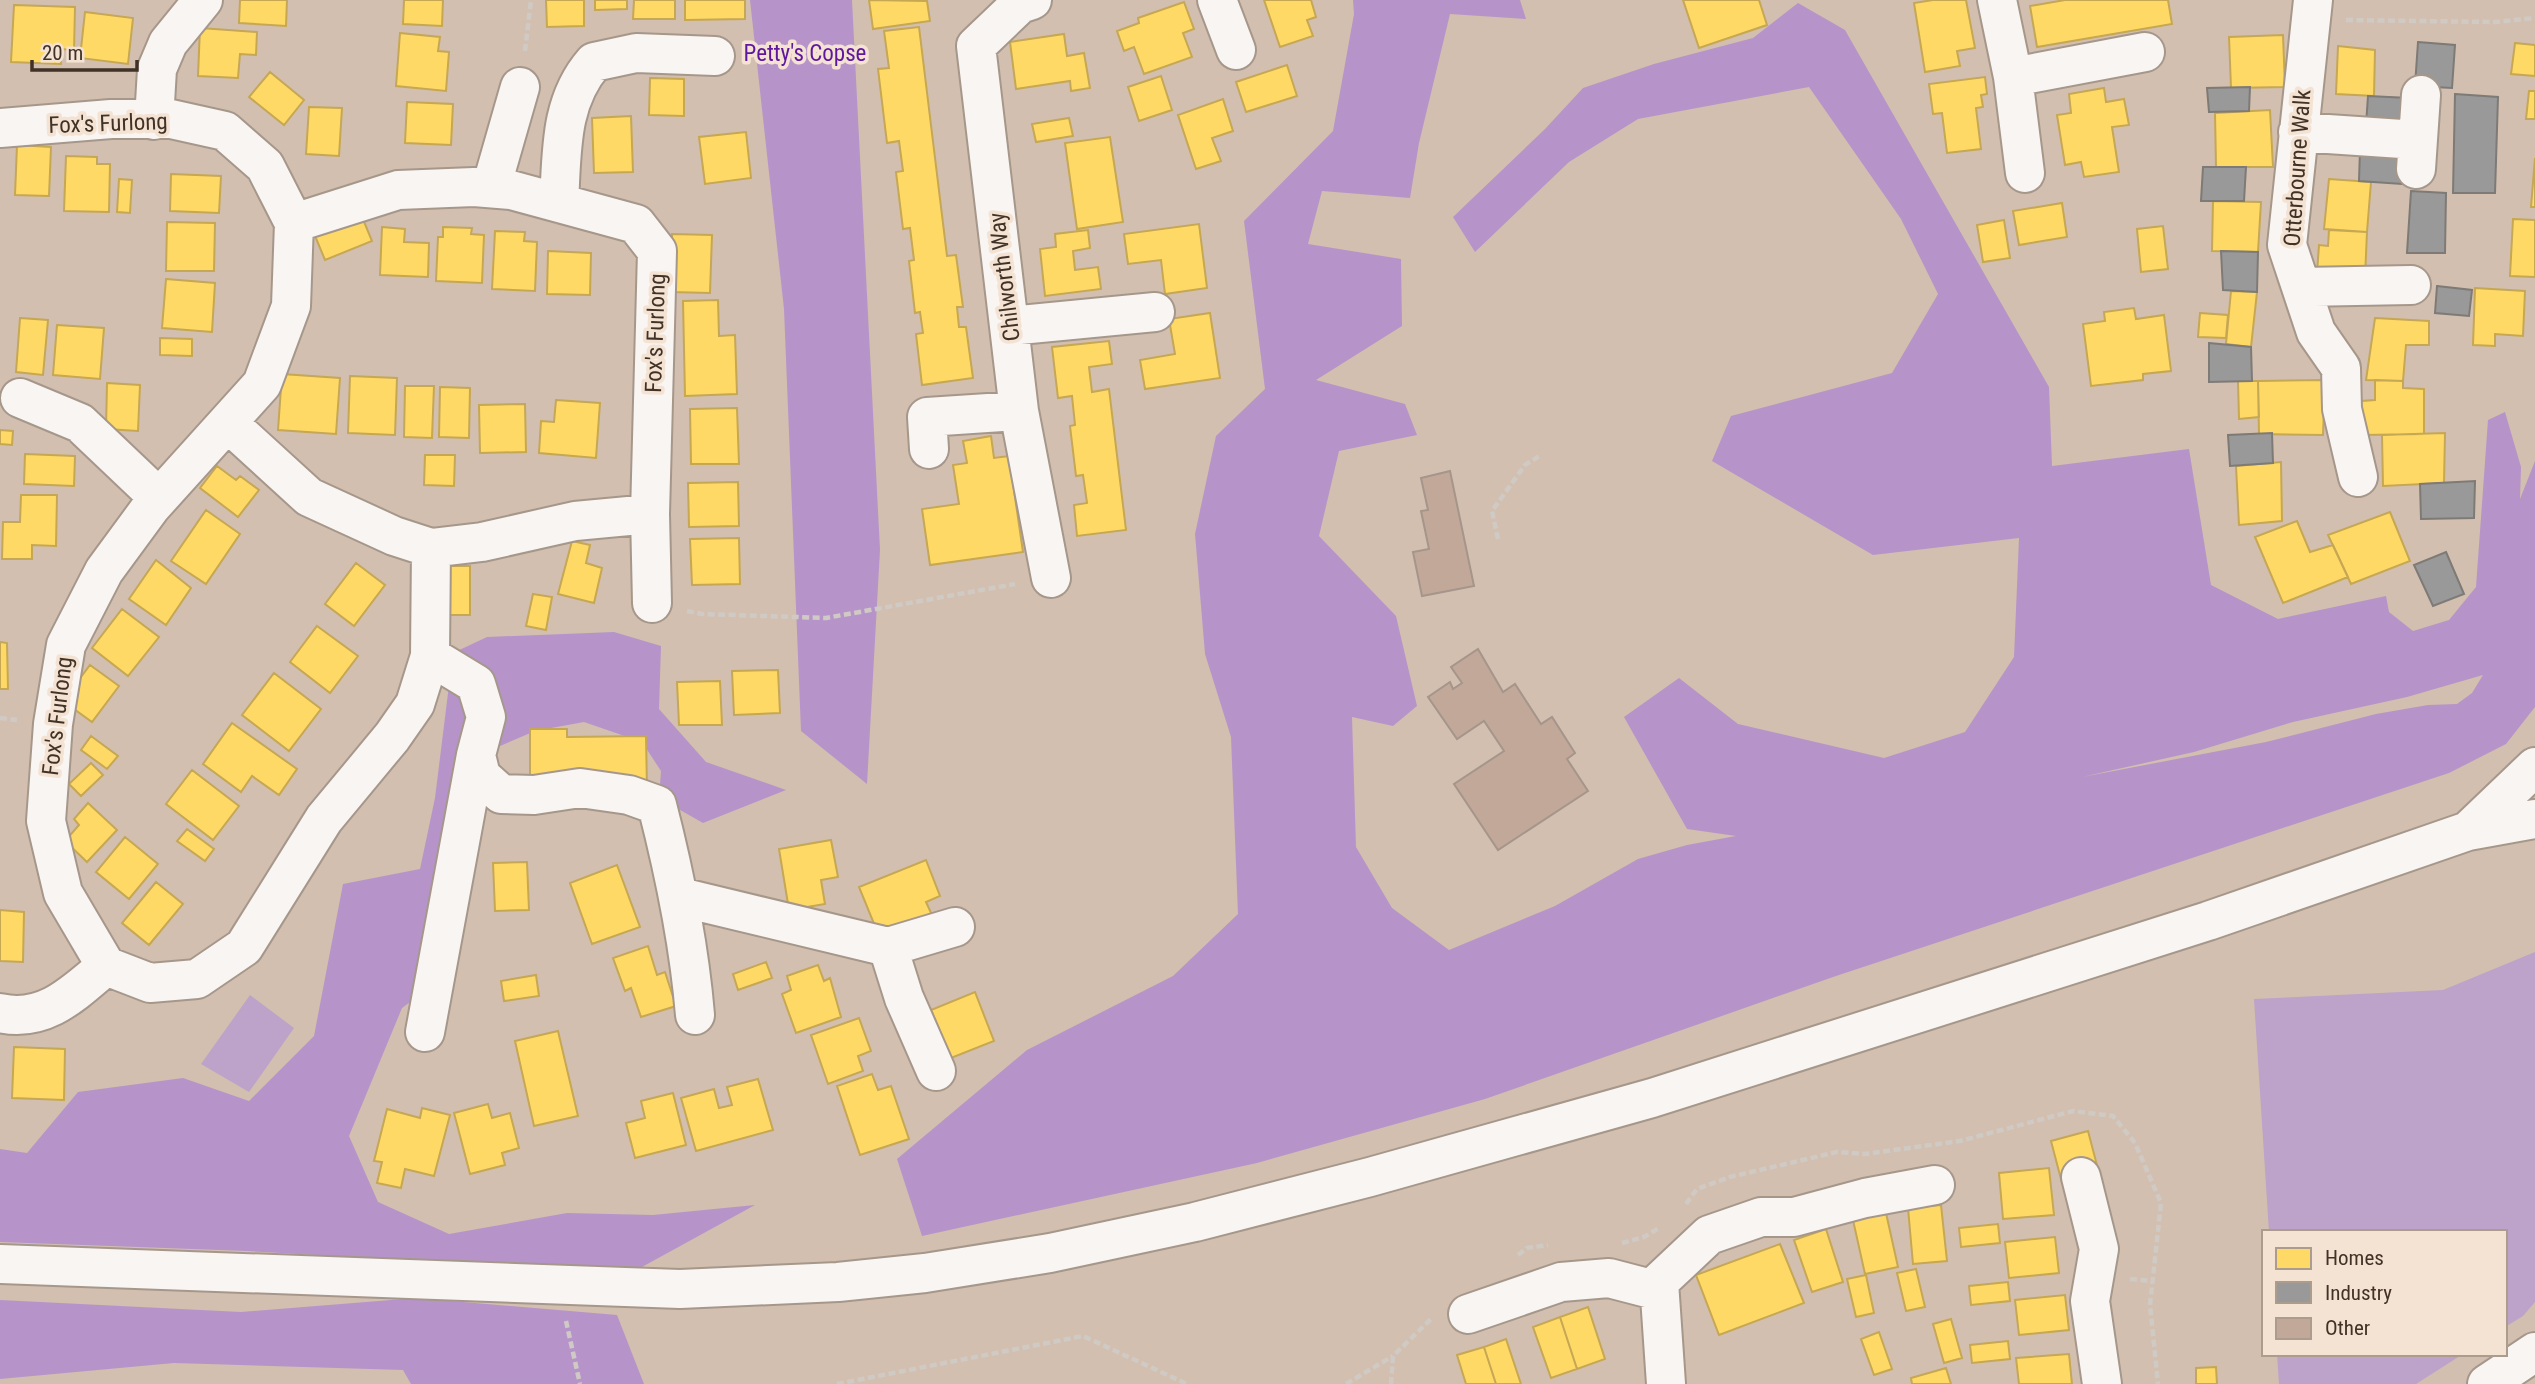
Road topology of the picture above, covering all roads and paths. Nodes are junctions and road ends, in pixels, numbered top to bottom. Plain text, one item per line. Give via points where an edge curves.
1 (204, 0) edge
2 (531, 0) edge
3 (1997, 0) edge
4 (1022, 1) edge
5 (1217, 1) edge
6 (2312, 7) edge
7 (2535, 18) edge
8 (1236, 50) dead end
9 (2145, 52) dead end
10 (715, 55) dead end
11 (2013, 77) junction
12 (520, 87) joint
13 (2421, 95) dead end
14 (154, 120) junction
15 (0, 128) edge
16 (2298, 132) junction
17 (2025, 173) dead end
18 (491, 188) junction
19 (559, 203) junction
20 (294, 223) junction
21 (2411, 285) dead end
22 (2301, 287) junction
23 (1155, 312) dead end
24 (1010, 326) junction
25 (20, 398) dead end
26 (1019, 411) junction
27 (229, 424) junction
28 (929, 449) dead end
29 (1541, 455) dead end
30 (2358, 477) dead end
31 (159, 498) junction
32 (650, 514) junction
33 (1498, 540) dead end
34 (431, 548) junction
35 (1051, 578) joint
36 (652, 603) joint
37 (430, 656) junction
38 (476, 755) junction
39 (2535, 767) edge
40 (2535, 819) edge
41 (2468, 831) junction
42 (680, 897) junction
43 (955, 927) dead end
44 (888, 947) junction
45 (106, 966) junction
46 (0, 1013) edge
47 (695, 1015) dead end
48 (425, 1032) dead end
49 (936, 1071) dead end
50 (2081, 1177) dead end
51 (1935, 1185) dead end
52 (0, 1264) edge
53 (558, 1286) junction
54 (1659, 1291) junction
55 (1468, 1314) dead end
56 (2535, 1352) edge
57 (1393, 1356) dead end
58 (580, 1384) edge
59 (837, 1384) edge
60 (1187, 1384) edge
61 (1346, 1384) edge
62 (1666, 1384) edge
63 (2102, 1384) edge
64 (2487, 1384) edge

1 - 14 main road via 168,43 157,69
2 - 12 path
3 - 11 main road
4 - 24 main road, Chilworth Way via 976,46
5 - 8 main road
6 - 7 path via 2355,21
6 - 16 main road, Otterbourne Walk
9 - 11 main road
10 - 19 main road via 636,53 594,62 572,93 564,128
11 - 17 main road
12 - 18 main road
13 - 16 main road via 2416,155
14 - 15 main road, Fox's Furlong
14 - 20 main road, Fox's Furlong via 171,119 225,131 265,166
16 - 22 main road, Otterbourne Walk via 2287,245
18 - 19 main road, Fox's Furlong
18 - 20 main road, Fox's Furlong via 398,190
19 - 32 main road, Fox's Furlong via 636,224 657,251
20 - 27 main road, Fox's Furlong via 291,306 262,384
21 - 22 main road
22 - 30 main road, Otterbourne Walk via 2316,332 2341,368 2342,409
23 - 24 main road
24 - 26 main road, Chilworth Way
25 - 31 main road via 80,423
26 - 28 main road via 927,417
26 - 35 main road, Chilworth Way
27 - 31 main road, Fox's Furlong
27 - 34 main road via 309,497
29 - 33 path via 1525,465 1492,511
31 - 45 main road, Fox's Furlong via 104,571 66,645 53,724 46,821 63,893
32 - 34 main road via 575,521 482,542
32 - 36 main road, Fox's Furlong
34 - 37 main road
35 - 36 path via 826,618 702,614
37 - 38 main road via 476,684 486,717
37 - 45 main road via 415,704 324,819 244,947 197,979 150,983
38 - 42 main road via 481,776 501,794 580,788 628,795 657,805
38 - 48 main road
39 - 41 main road
40 - 41 main road
41 - 53 main road via 2208,921 1652,1098 1195,1222 1050,1253 850,1281 716,1289
42 - 44 main road
42 - 47 main road
43 - 44 main road
44 - 49 main road
45 - 46 main road via 63,1003 46,1011
50 - 63 main road via 2099,1249 2090,1301
51 - 54 main road via 1794,1217 1760,1217 1709,1235 1659,1282
52 - 53 main road
53 - 58 path
54 - 55 main road via 1609,1278 1561,1282
54 - 62 main road
56 - 64 main road
57 - 61 path
59 - 60 path via 1083,1336

